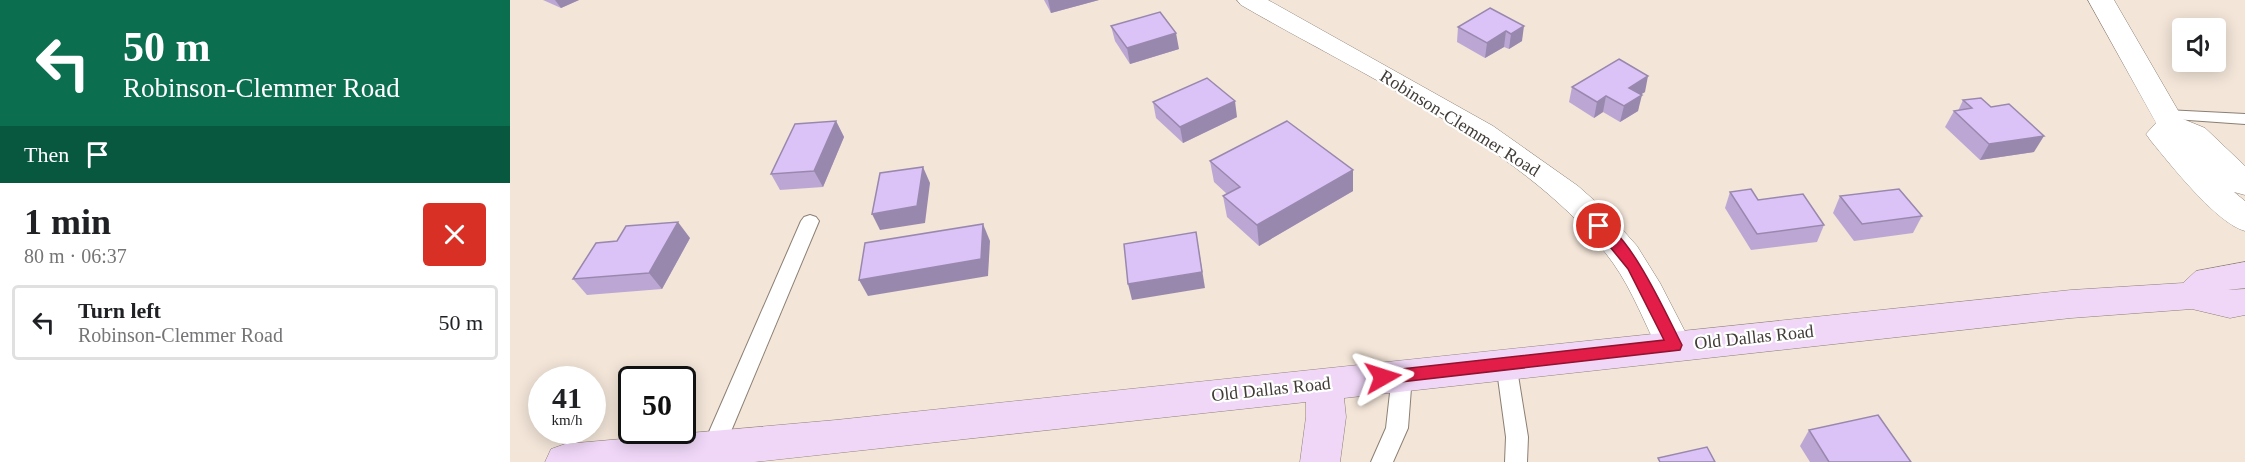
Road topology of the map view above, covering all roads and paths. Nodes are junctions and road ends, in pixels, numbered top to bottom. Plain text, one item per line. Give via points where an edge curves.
1 (1250, 0) edge
2 (2101, 0) edge
3 (2245, 119) edge
4 (2169, 120) junction
5 (2245, 184) edge
6 (2245, 220) edge
7 (810, 221) dead end
8 (2245, 275) edge
9 (2192, 296) junction
10 (2245, 302) edge
11 (1674, 345) junction
12 (1506, 363) junction
13 (1402, 375) junction
14 (1324, 383) junction
15 (713, 448) junction
16 (657, 458) edge
17 (565, 462) edge
18 (1320, 462) edge
19 (1382, 462) edge
20 (1516, 462) edge

1 - 11 street, Robinson-Clemmer Road via 1484,134 1567,193 1634,267
2 - 4 street
3 - 4 lane
4 - 5 street via 2194,135
4 - 6 street via 2161,134
7 - 15 lane
8 - 9 main road via 2208,280
9 - 10 main road, Old Dallas Road via 2230,304
9 - 11 main road, Old Dallas Road via 2071,304
11 - 12 main road, Old Dallas Road
12 - 13 main road, Old Dallas Road
12 - 20 lane via 1518,437
13 - 14 main road, Old Dallas Road
13 - 19 lane via 1397,428
14 - 15 main road, Old Dallas Road
14 - 18 main road via 1326,417
15 - 16 main road, Old Dallas Road
16 - 17 main road, Old Dallas Road

